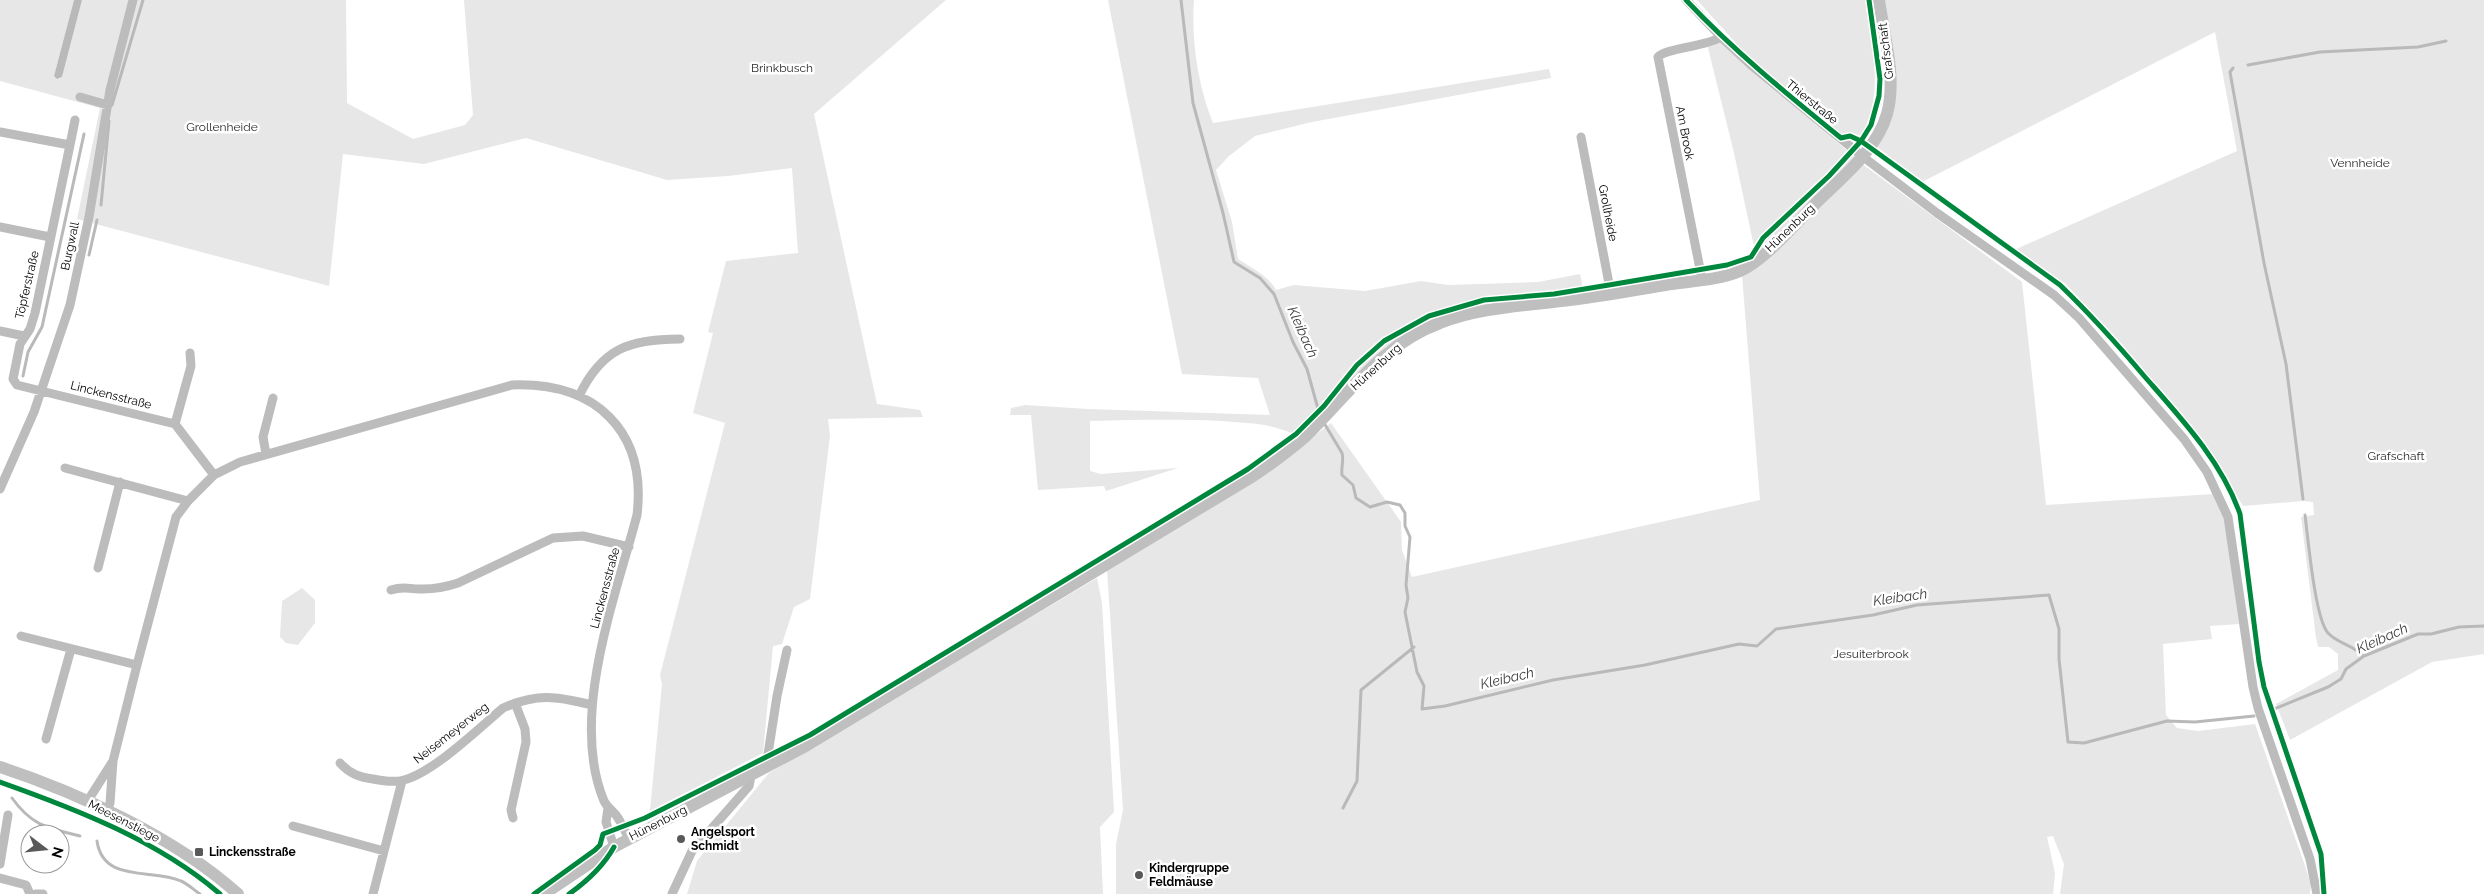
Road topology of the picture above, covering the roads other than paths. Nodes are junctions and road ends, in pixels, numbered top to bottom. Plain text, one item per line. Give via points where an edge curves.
1 (133, 0) edge
2 (1686, 0) edge
3 (1879, 0) edge
4 (1720, 37) junction
5 (80, 98) dead end
6 (108, 105) junction
7 (75, 120) dead end
8 (0, 132) edge
9 (1581, 137) dead end
10 (70, 146) junction
11 (1862, 156) junction
12 (0, 227) edge
13 (50, 237) junction
14 (1702, 279) junction
15 (1611, 294) junction
16 (0, 331) edge
17 (24, 336) junction
18 (680, 339) dead end
19 (190, 353) dead end
20 (41, 391) junction
21 (579, 396) junction
22 (274, 398) dead end
23 (175, 424) junction
24 (266, 454) junction
25 (65, 468) dead end
26 (214, 475) junction
27 (120, 482) junction
28 (0, 489) edge
29 (188, 501) junction
30 (629, 547) junction
31 (98, 568) dead end
32 (391, 590) dead end
33 (21, 636) dead end
34 (71, 649) junction
35 (787, 650) dead end
36 (137, 665) junction
37 (515, 703) junction
38 (592, 705) junction
39 (46, 739) dead end
40 (113, 761) junction
41 (340, 763) dead end
42 (766, 767) junction
43 (0, 768) edge
44 (751, 776) junction
45 (402, 780) junction
46 (87, 802) junction
47 (608, 808) junction
48 (107, 811) junction
49 (8, 815) dead end
50 (513, 818) dead end
51 (293, 826) dead end
52 (629, 838) junction
53 (614, 847) junction
54 (384, 851) junction
55 (0, 864) edge
56 (0, 878) edge
57 (30, 894) edge
58 (36, 894) edge
59 (43, 894) edge
60 (238, 894) edge
61 (373, 894) edge
62 (544, 894) edge
63 (672, 894) edge
64 (2317, 894) edge

1 - 6 street, Burgwall
2 - 4 street, Thierstraße
3 - 11 street, Grafschaft via 1890,98 1880,129
4 - 11 street, Thierstraße
4 - 14 street, Am Brook via 1707,44 1658,57
5 - 6 street
6 - 20 street, Burgwall via 70,305
7 - 10 street, Töpferstraße
8 - 10 street
9 - 15 street, Grollheide
10 - 13 street, Töpferstraße
11 - 14 street, Hünenburg via 1757,260 1742,270
11 - 64 street, Thierstraße via 2054,295 2079,318 2184,439 2207,472 2221,497 2233,539 2258,708 2310,859
12 - 13 street, Töpferstraße
13 - 17 street, Töpferstraße via 33,322
14 - 15 street, Hünenburg
15 - 42 street, Hünenburg via 1488,310 1440,322 1414,335 1390,350 1279,459
16 - 17 street, Töpferstraße
17 - 20 street, Töpferstraße via 14,380 17,385
18 - 21 street via 637,342 617,350 596,367
19 - 23 street via 190,366
20 - 23 street, Linckensstraße
20 - 28 street, Burgwall
21 - 24 street, Linckensstraße via 536,384 512,385
21 - 30 street, Linckensstraße via 598,407 615,423 631,450 639,496
22 - 24 street via 263,437
23 - 26 street
24 - 26 street, Linckensstraße
25 - 27 street
26 - 29 street, Linckensstraße
27 - 29 street
27 - 31 street
29 - 36 street, Linckensstraße via 176,516
30 - 32 street via 583,536 553,538 450,585 420,590 402,586
30 - 38 street, Linckensstraße via 596,671
33 - 34 street
34 - 36 street
34 - 39 street
35 - 42 street
36 - 40 street, Linckensstraße
37 - 38 street, Neisemeyerweg via 546,696
37 - 45 street, Neisemeyerweg via 504,708 425,771
37 - 50 street via 525,729 526,742
38 - 47 street, Linckensstraße via 593,756
40 - 46 street, Linckensstraße
40 - 48 street, Linckensstraße
41 - 45 street, Neisemeyerweg via 349,773 364,778
42 - 44 street, Hünenburg
43 - 46 street, Meesenstiege
44 - 52 street, Hünenburg
44 - 63 street, Hünenburg via 749,786 692,851
45 - 54 street
46 - 48 street, Meesenstiege
47 - 52 street, Linckensstraße
47 - 53 street, Linckensstraße via 606,822
48 - 60 street, Meesenstiege via 171,845
49 - 55 street
51 - 54 street
52 - 53 street, Hünenburg
53 - 62 street, Hünenburg
54 - 61 street
56 - 57 street via 26,885
58 - 59 street

